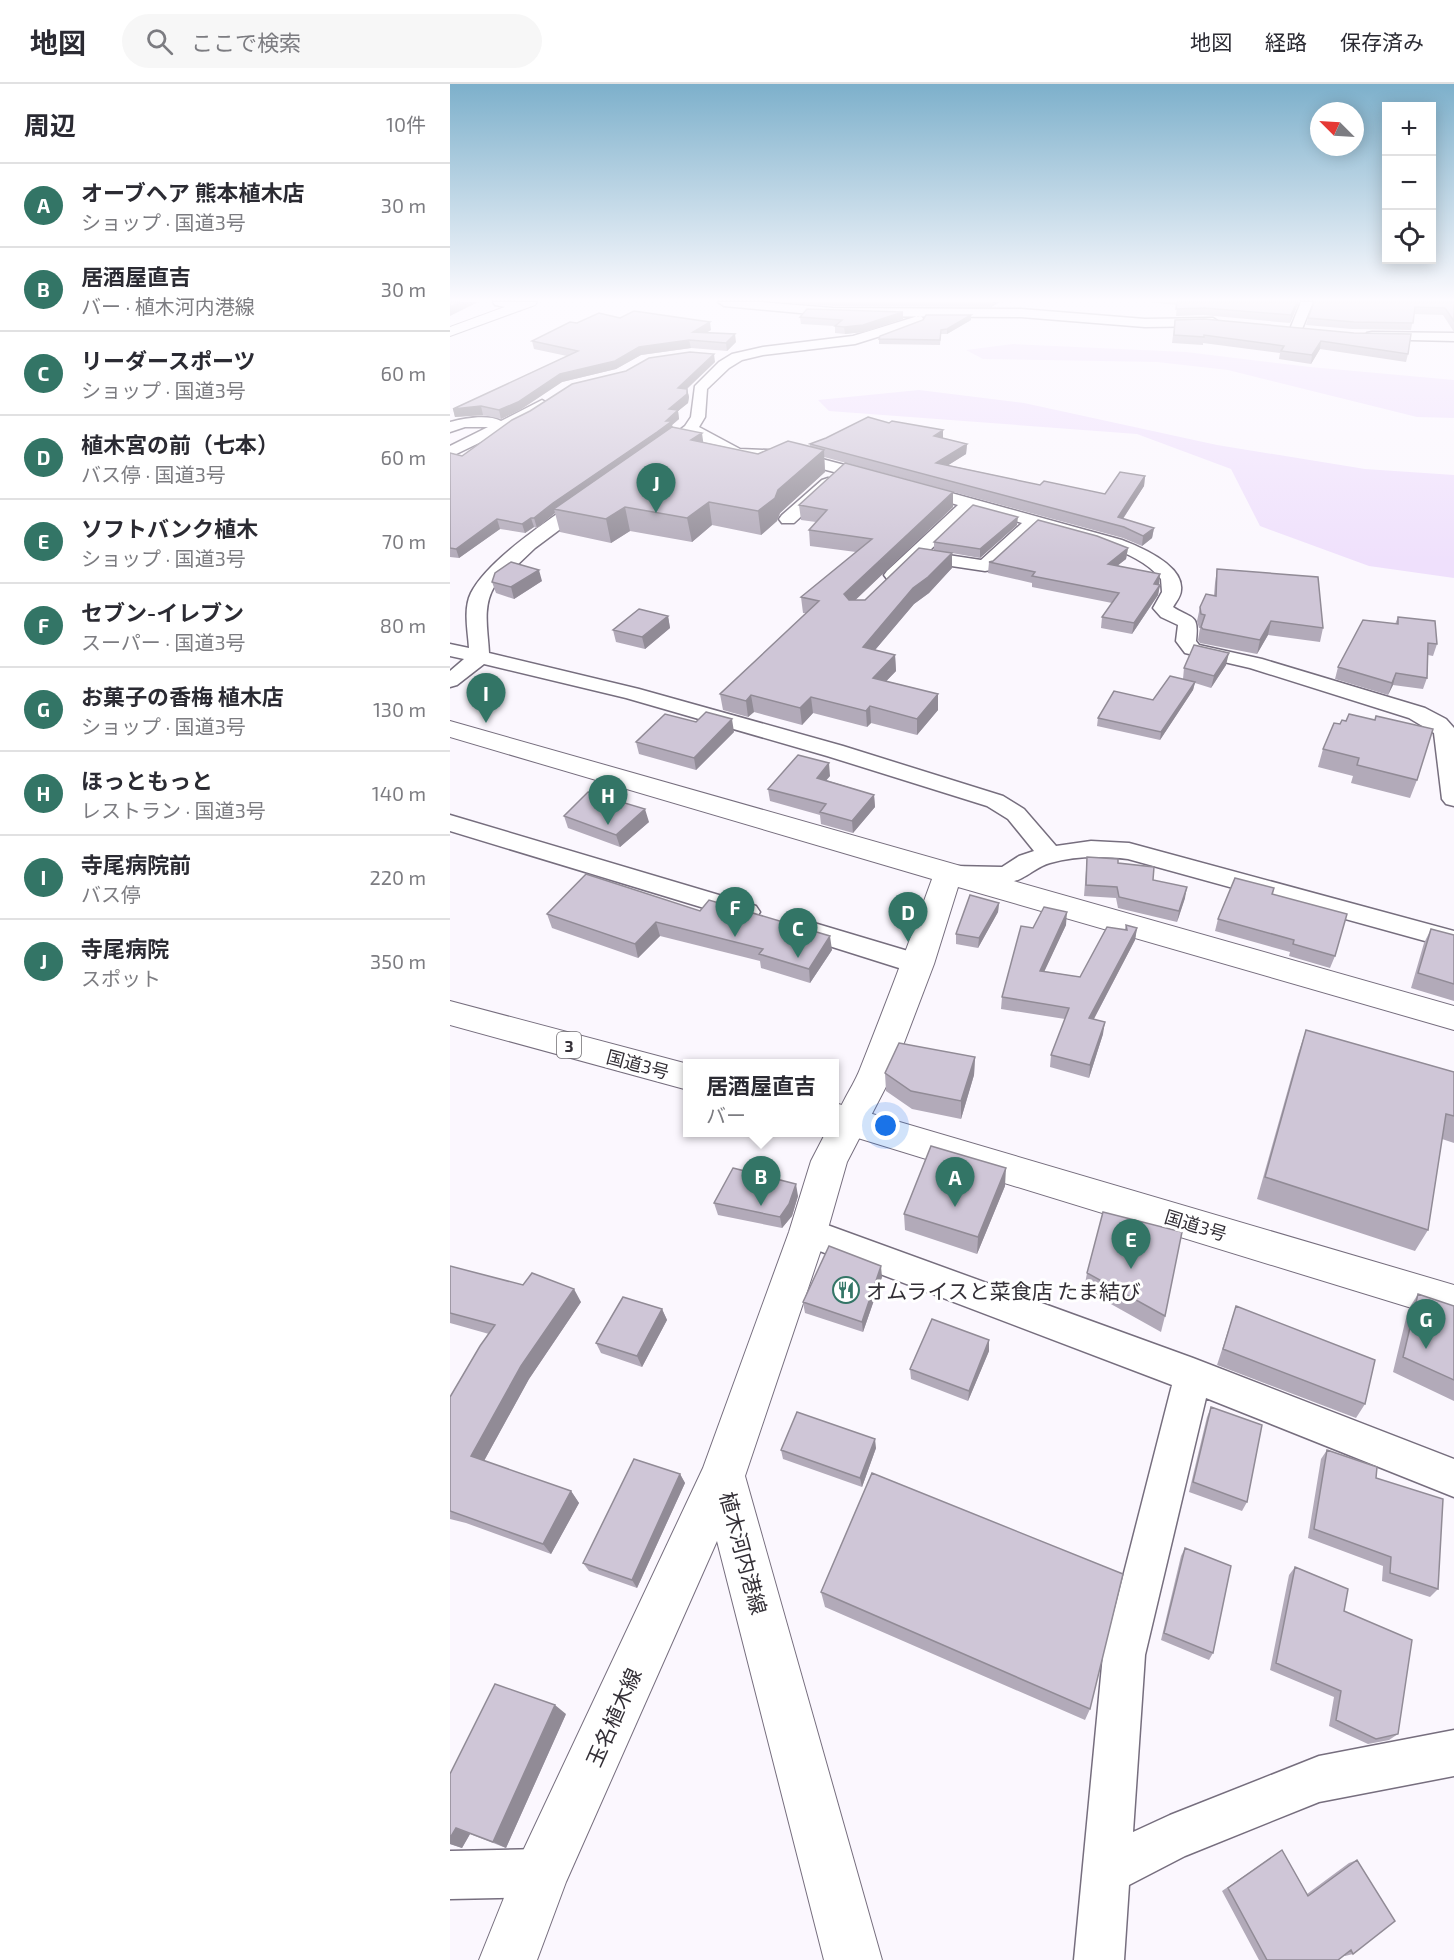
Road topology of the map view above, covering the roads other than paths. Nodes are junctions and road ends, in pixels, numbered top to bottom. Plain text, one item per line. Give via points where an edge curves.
1 (700, 390) edge
2 (554, 396) edge
3 (502, 425) junction
4 (450, 427) edge
5 (690, 429) junction
6 (665, 447) edge
7 (450, 452) edge
8 (842, 469) junction
9 (605, 489) edge
10 (970, 503) junction
11 (789, 519) dead end
12 (1035, 521) junction
13 (915, 555) junction
14 (882, 586) edge
15 (450, 650) edge
16 (479, 658) junction
17 (450, 681) edge
18 (450, 729) edge
19 (1454, 799) edge
20 (450, 823) edge
21 (1051, 855) junction
22 (948, 874) junction
23 (1454, 940) edge
24 (918, 964) junction
25 (450, 1013) edge
26 (1454, 1018) edge
27 (683, 1076) edge
28 (842, 1119) edge
29 (836, 1137) edge
30 (808, 1232) junction
31 (1454, 1303) edge
32 (1193, 1375) junction
33 (723, 1476) junction
34 (1454, 1478) edge
35 (1454, 1753) edge
36 (1106, 1872) junction
37 (542, 1873) junction
38 (450, 1875) edge
39 (508, 1960) edge
40 (853, 1960) edge
41 (1099, 1960) edge

1 - 5 street via 698,417
2 - 3 street
3 - 4 street via 479,422
3 - 7 street
5 - 6 street
5 - 8 street via 737,454 792,456
8 - 10 street
8 - 11 street
9 - 16 street via 563,518 489,580 477,607
10 - 12 street
10 - 13 street
12 - 13 street via 985,566
12 - 19 street via 1116,544 1156,565 1172,586 1164,611 1188,622 1186,641 1192,649 1255,663 1417,713 1438,724 1444,731
13 - 14 street
15 - 16 street
16 - 17 street
16 - 21 street via 632,693 995,801 1016,814
18 - 22 main road
20 - 24 street
21 - 22 street via 1024,863 1008,875
21 - 23 street via 1099,847 1129,851
22 - 24 main road, 植木河内港線
22 - 26 main road
24 - 28 main road, 植木河内港線 via 874,1077
25 - 27 main road, 国道3号 / 3
28 - 31 main road, 国道3号
29 - 30 main road, 植木河内港線
30 - 32 street
30 - 33 main road, 植木河内港線
32 - 34 street
32 - 36 street via 1124,1655
33 - 37 main road, 玉名植木線
33 - 40 main road, 植木河内港線
35 - 36 street via 1319,1779 1170,1838
36 - 41 street
37 - 38 street
37 - 39 main road, 玉名植木線

